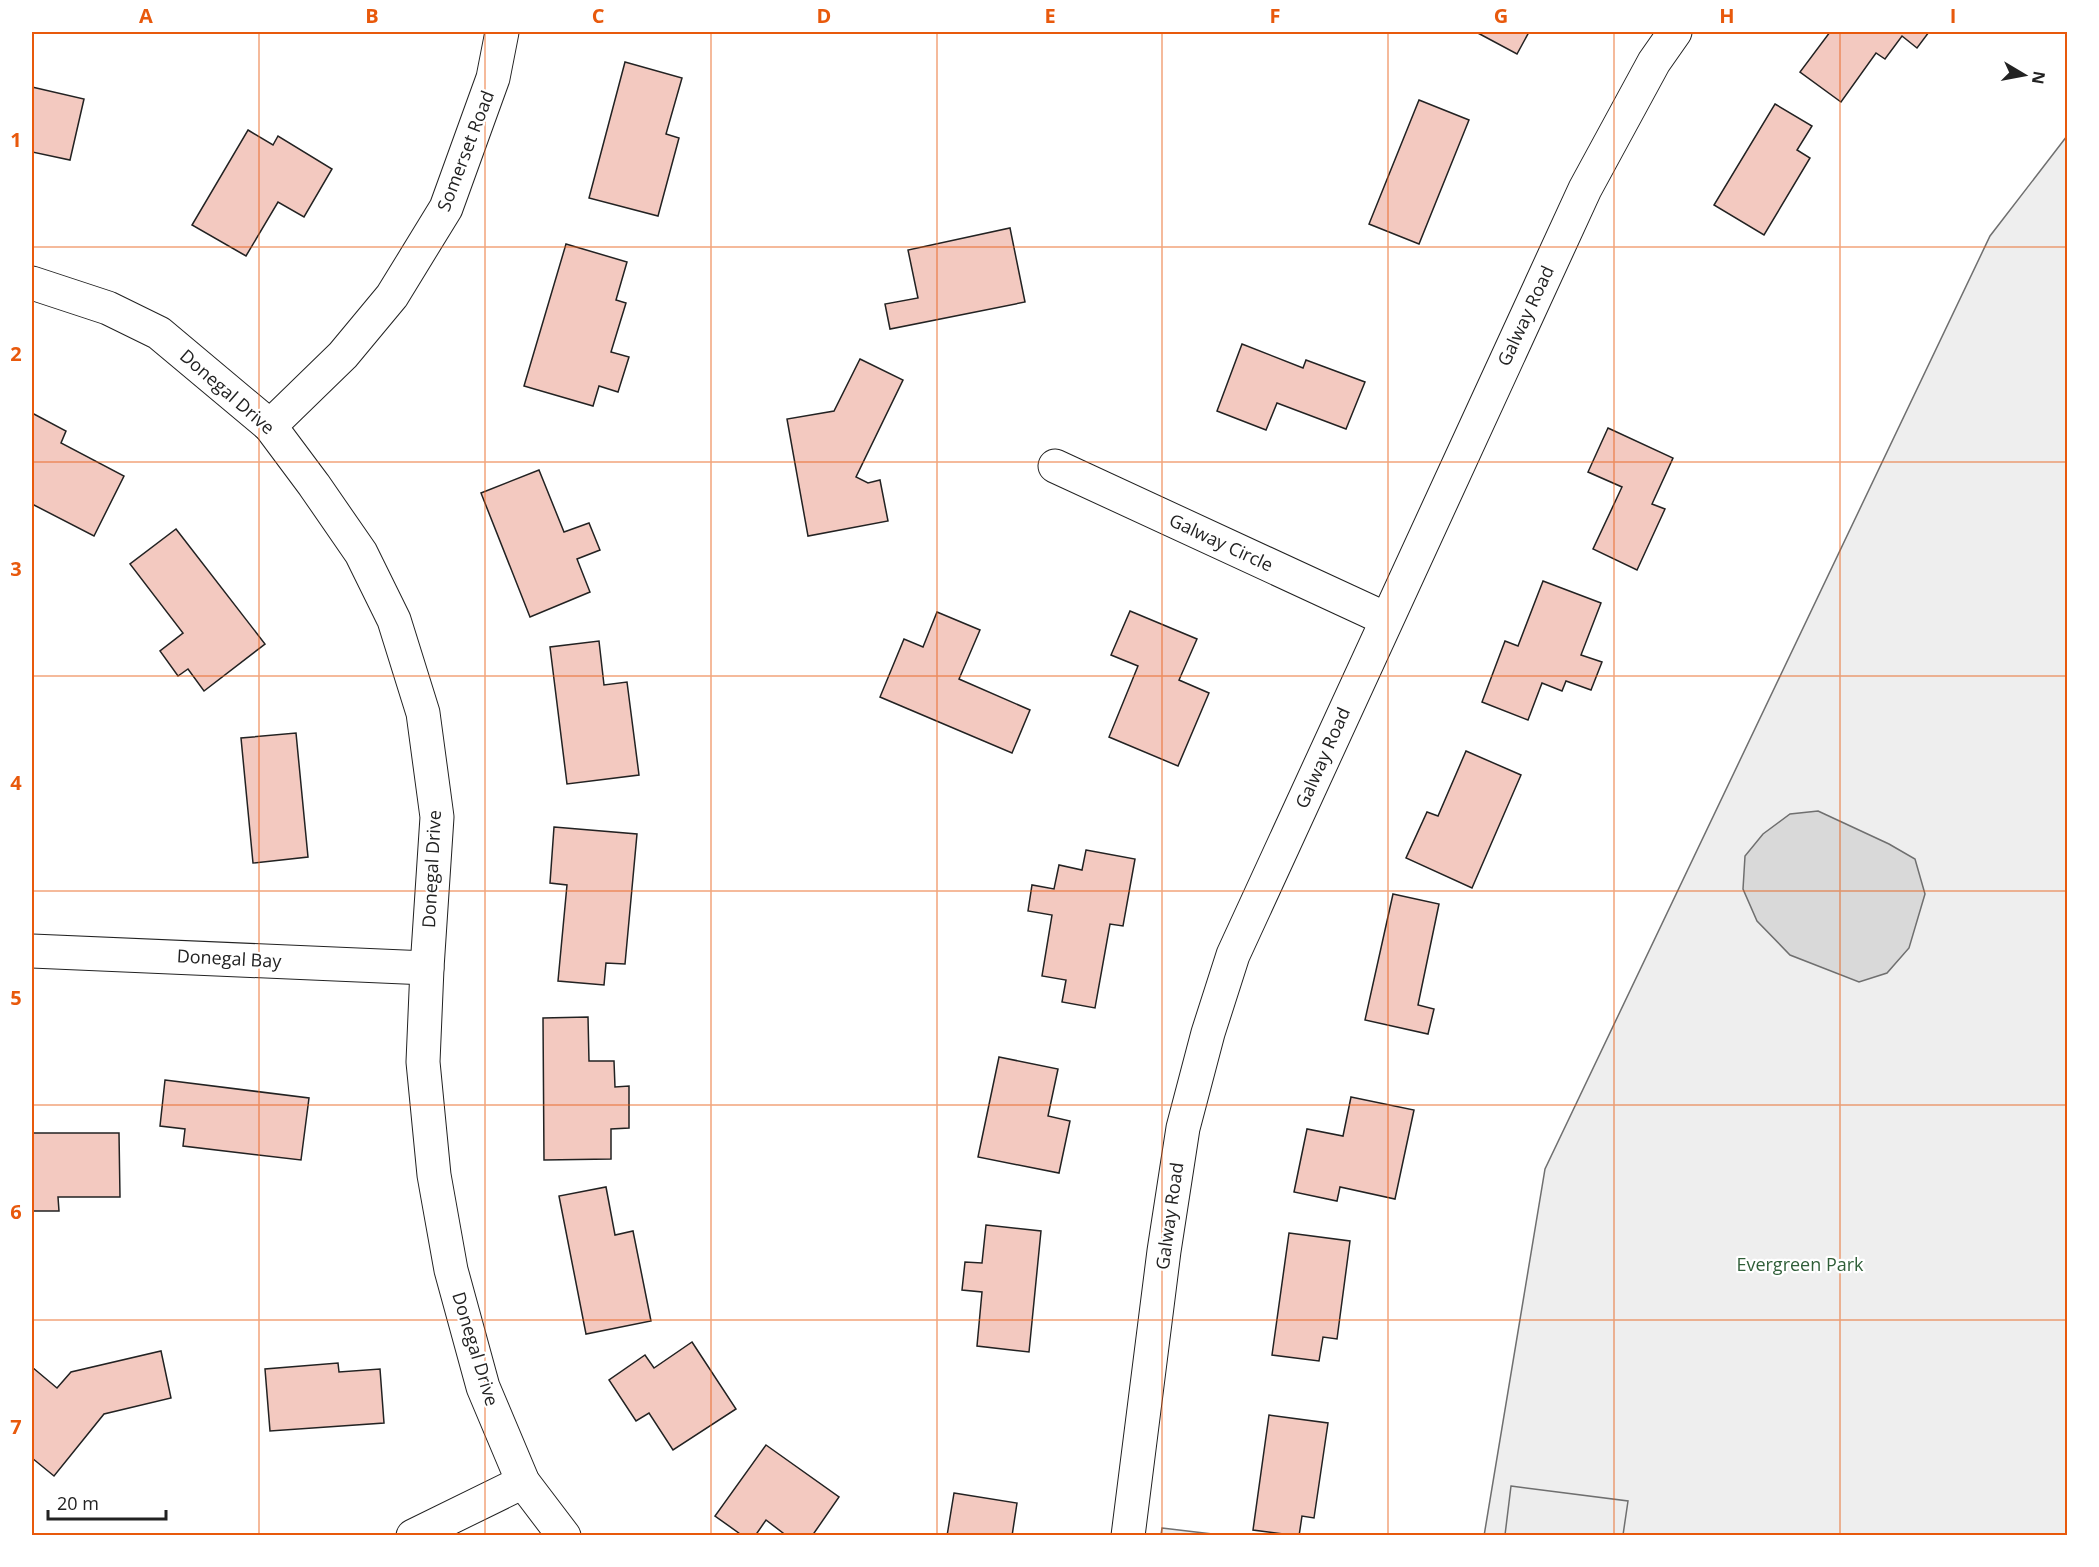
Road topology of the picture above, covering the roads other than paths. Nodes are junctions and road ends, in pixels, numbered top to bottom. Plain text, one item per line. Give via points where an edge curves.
1 (502, 32) edge
2 (1675, 32) edge
3 (32, 283) edge
4 (270, 426) junction
5 (1055, 466) dead end
6 (1386, 619) junction
7 (32, 951) edge
8 (427, 968) junction
9 (523, 1482) junction
10 (413, 1536) edge
11 (564, 1536) edge
12 (1128, 1536) edge

1 - 4 street, Somerset Road via 494,78 446,208 392,296 343,355
2 - 6 street, Galway Road via 1654,62 1585,189
3 - 4 street, Donegal Drive via 108,309 159,333
4 - 8 street, Donegal Drive via 361,553 394,620 423,713 437,817
5 - 6 street, Galway Circle
6 - 12 street, Galway Road via 1233,955 1208,1033 1181,1139
7 - 8 street, Donegal Bay
8 - 9 street, Donegal Drive via 423,1062 434,1175 451,1270 483,1387
9 - 10 street
9 - 11 street, Donegal Drive

